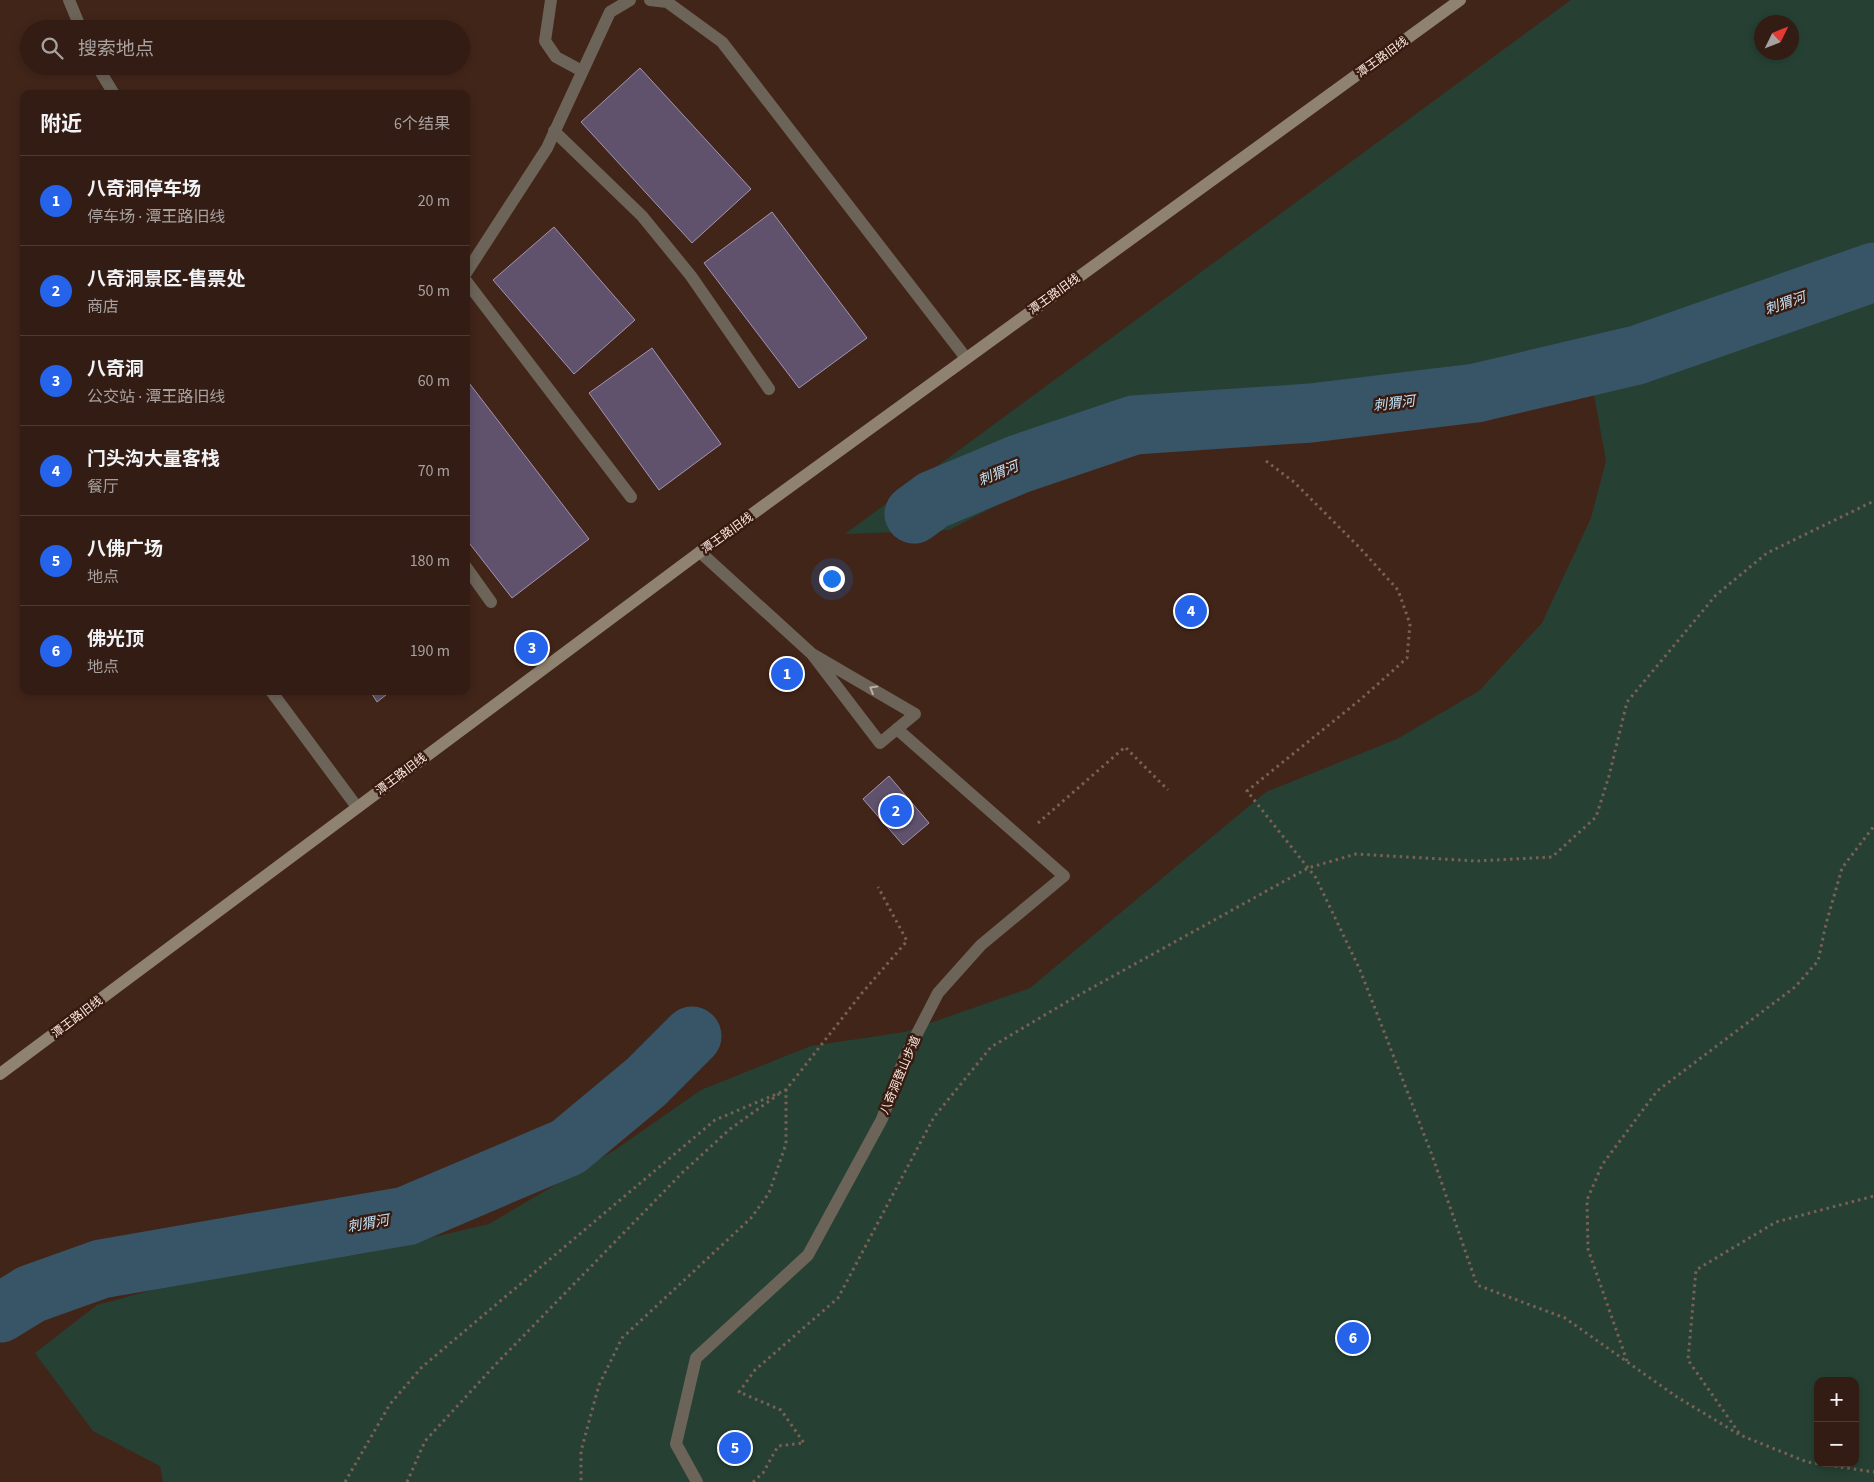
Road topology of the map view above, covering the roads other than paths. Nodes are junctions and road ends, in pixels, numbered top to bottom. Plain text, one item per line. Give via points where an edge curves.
1 (69, 0) edge
2 (551, 0) edge
3 (630, 0) edge
4 (650, 0) edge
5 (1460, 0) edge
6 (77, 20) edge
7 (582, 71) junction
8 (103, 75) edge
9 (112, 90) edge
10 (554, 131) junction
11 (470, 267) edge
12 (470, 286) edge
13 (966, 358) junction
14 (769, 389) dead end
15 (631, 497) dead end
16 (700, 552) junction
17 (470, 573) edge
18 (491, 602) dead end
19 (812, 654) junction
20 (274, 695) edge
21 (897, 729) junction
22 (357, 807) junction
23 (0, 1074) edge
24 (697, 1482) edge

1 - 6 street
2 - 7 street via 545,41 556,57
3 - 7 street via 610,12
4 - 13 street via 667,2 722,42
5 - 13 main road, 潭王路旧线
7 - 10 street
8 - 9 street
10 - 11 street via 547,148
10 - 14 street via 642,216 690,276
12 - 15 street
13 - 16 main road, 潭王路旧线
16 - 19 street
16 - 22 main road, 潭王路旧线
17 - 18 street
19 - 21 street via 880,743
21 -> 19 street via 915,714
20 - 22 street
21 - 24 street, 八奇洞登山步道 via 1064,876 982,945 938,993 904,1060 882,1119 808,1255 696,1358 676,1444
22 - 23 main road, 潭王路旧线

